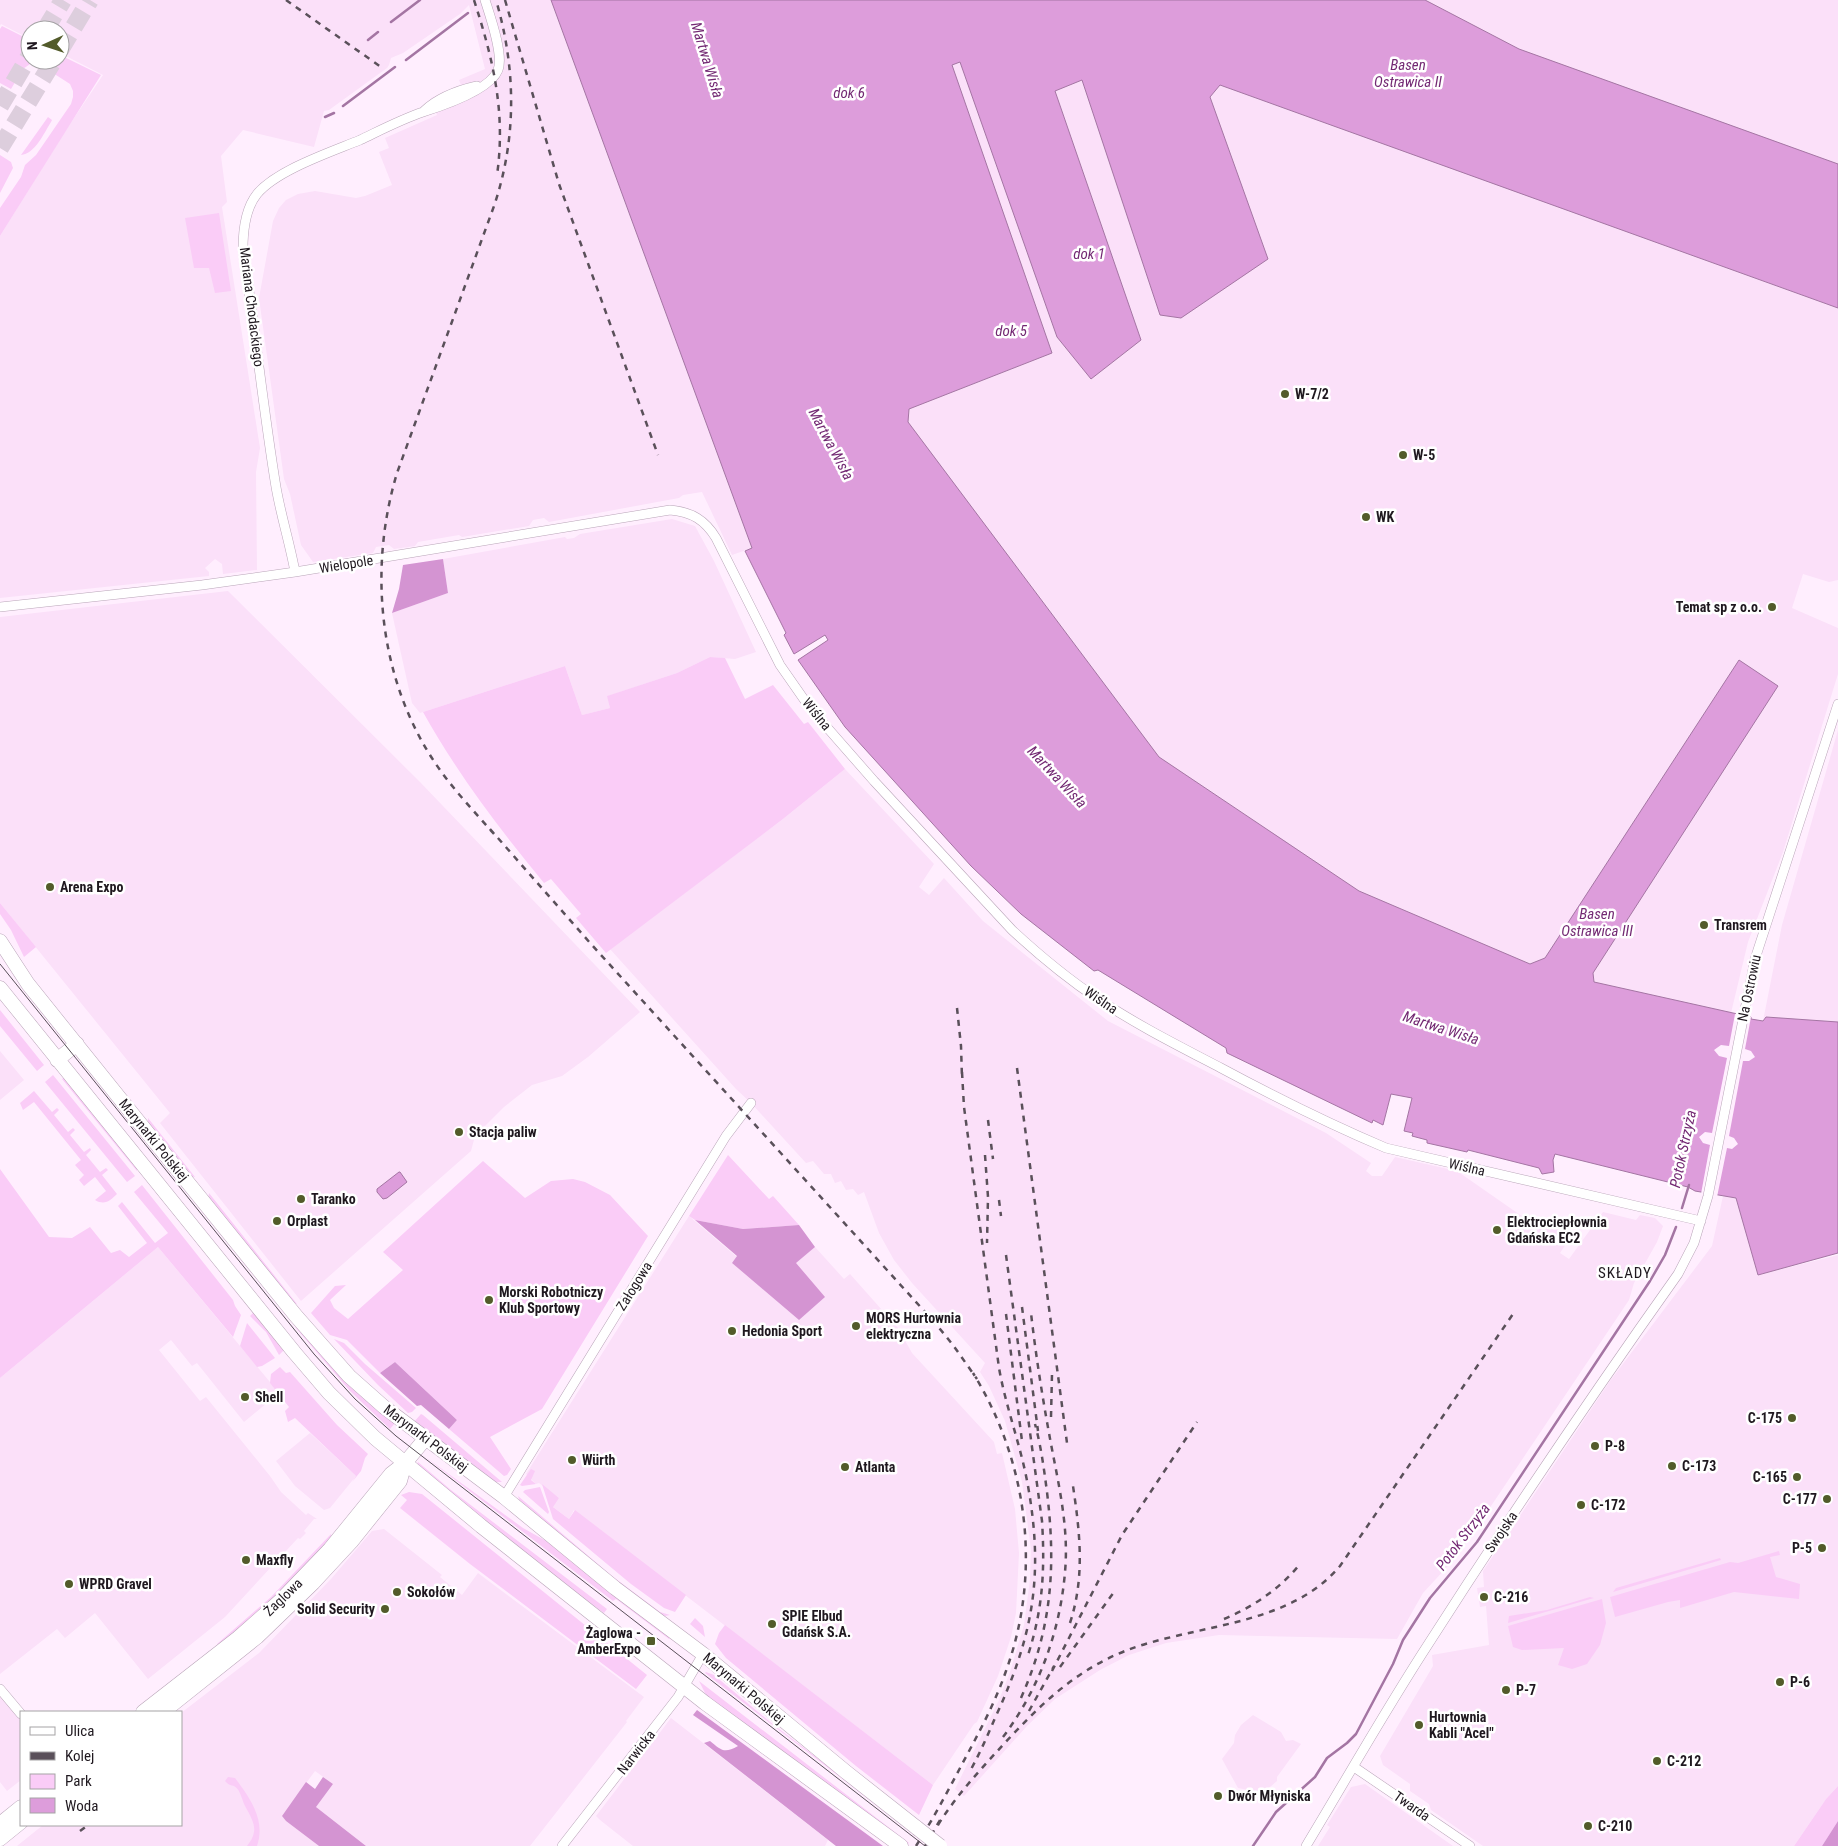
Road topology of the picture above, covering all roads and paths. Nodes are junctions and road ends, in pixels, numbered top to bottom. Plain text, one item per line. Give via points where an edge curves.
1 (485, 0) edge
2 (690, 513) joint
3 (295, 572) junction
4 (0, 607) edge
5 (1838, 704) edge
6 (0, 941) edge
7 (28, 984) junction
8 (4, 994) edge
9 (76, 1044) junction
10 (58, 1060) junction
11 (751, 1103) dead end
12 (193, 1189) junction
13 (175, 1204) junction
14 (1701, 1221) junction
15 (296, 1316) junction
16 (278, 1332) junction
17 (425, 1439) junction
18 (405, 1463) junction
19 (504, 1497) junction
20 (703, 1654) junction
21 (684, 1687) junction
22 (0, 1689) edge
23 (178, 1693) junction
24 (145, 1711) edge
25 (164, 1711) edge
26 (20, 1713) edge
27 (1354, 1767) junction
28 (20, 1808) edge
29 (20, 1823) edge
30 (0, 1824) edge
31 (0, 1839) edge
32 (562, 1846) edge
33 (901, 1846) edge
34 (940, 1846) edge
35 (1306, 1846) edge
36 (1470, 1846) edge

1 - 3 street, Mariana Chodackiego via 500,64 495,76 469,94 286,172 256,195 248,212 244,249 276,486
2 - 3 street, Wielopole via 670,510
2 - 14 street, Wiślna via 710,528 780,665 810,708 1012,930 1097,998 1243,1080 1386,1148
3 - 4 street, Wielopole
5 - 14 street, Na Ostrowiu via 1754,959
6 - 7 main road, Marynarki Polskiej
7 - 8 main road
7 - 9 main road, Marynarki Polskiej
8 - 10 main road, Marynarki Polskiej
9 - 10 main road
9 - 12 main road, Marynarki Polskiej
10 - 13 main road, Marynarki Polskiej
11 - 19 street, Załogowa via 726,1136
12 - 13 main road
12 - 15 main road, Marynarki Polskiej
13 - 16 main road, Marynarki Polskiej
14 - 27 street, Swojska via 1678,1274 1607,1373 1477,1568
15 - 16 main road
15 - 17 main road, Marynarki Polskiej via 349,1376
16 - 18 main road, Marynarki Polskiej via 340,1404
17 - 18 main road, Żaglowa
17 - 19 main road, Marynarki Polskiej
18 - 21 main road, Marynarki Polskiej
18 - 23 main road, Żaglowa via 391,1474 346,1538 286,1595 254,1632
19 - 20 main road, Marynarki Polskiej via 615,1588
20 - 21 street, Narwicka
20 - 34 main road, Marynarki Polskiej, bridge
21 - 32 street, Narwicka
21 - 33 main road, Marynarki Polskiej
22 - 26 street
23 - 24 main road, Żaglowa
23 - 25 main road, Żaglowa
27 - 35 street, Swojska
27 - 36 street, Twarda
28 - 30 main road
29 - 31 main road

